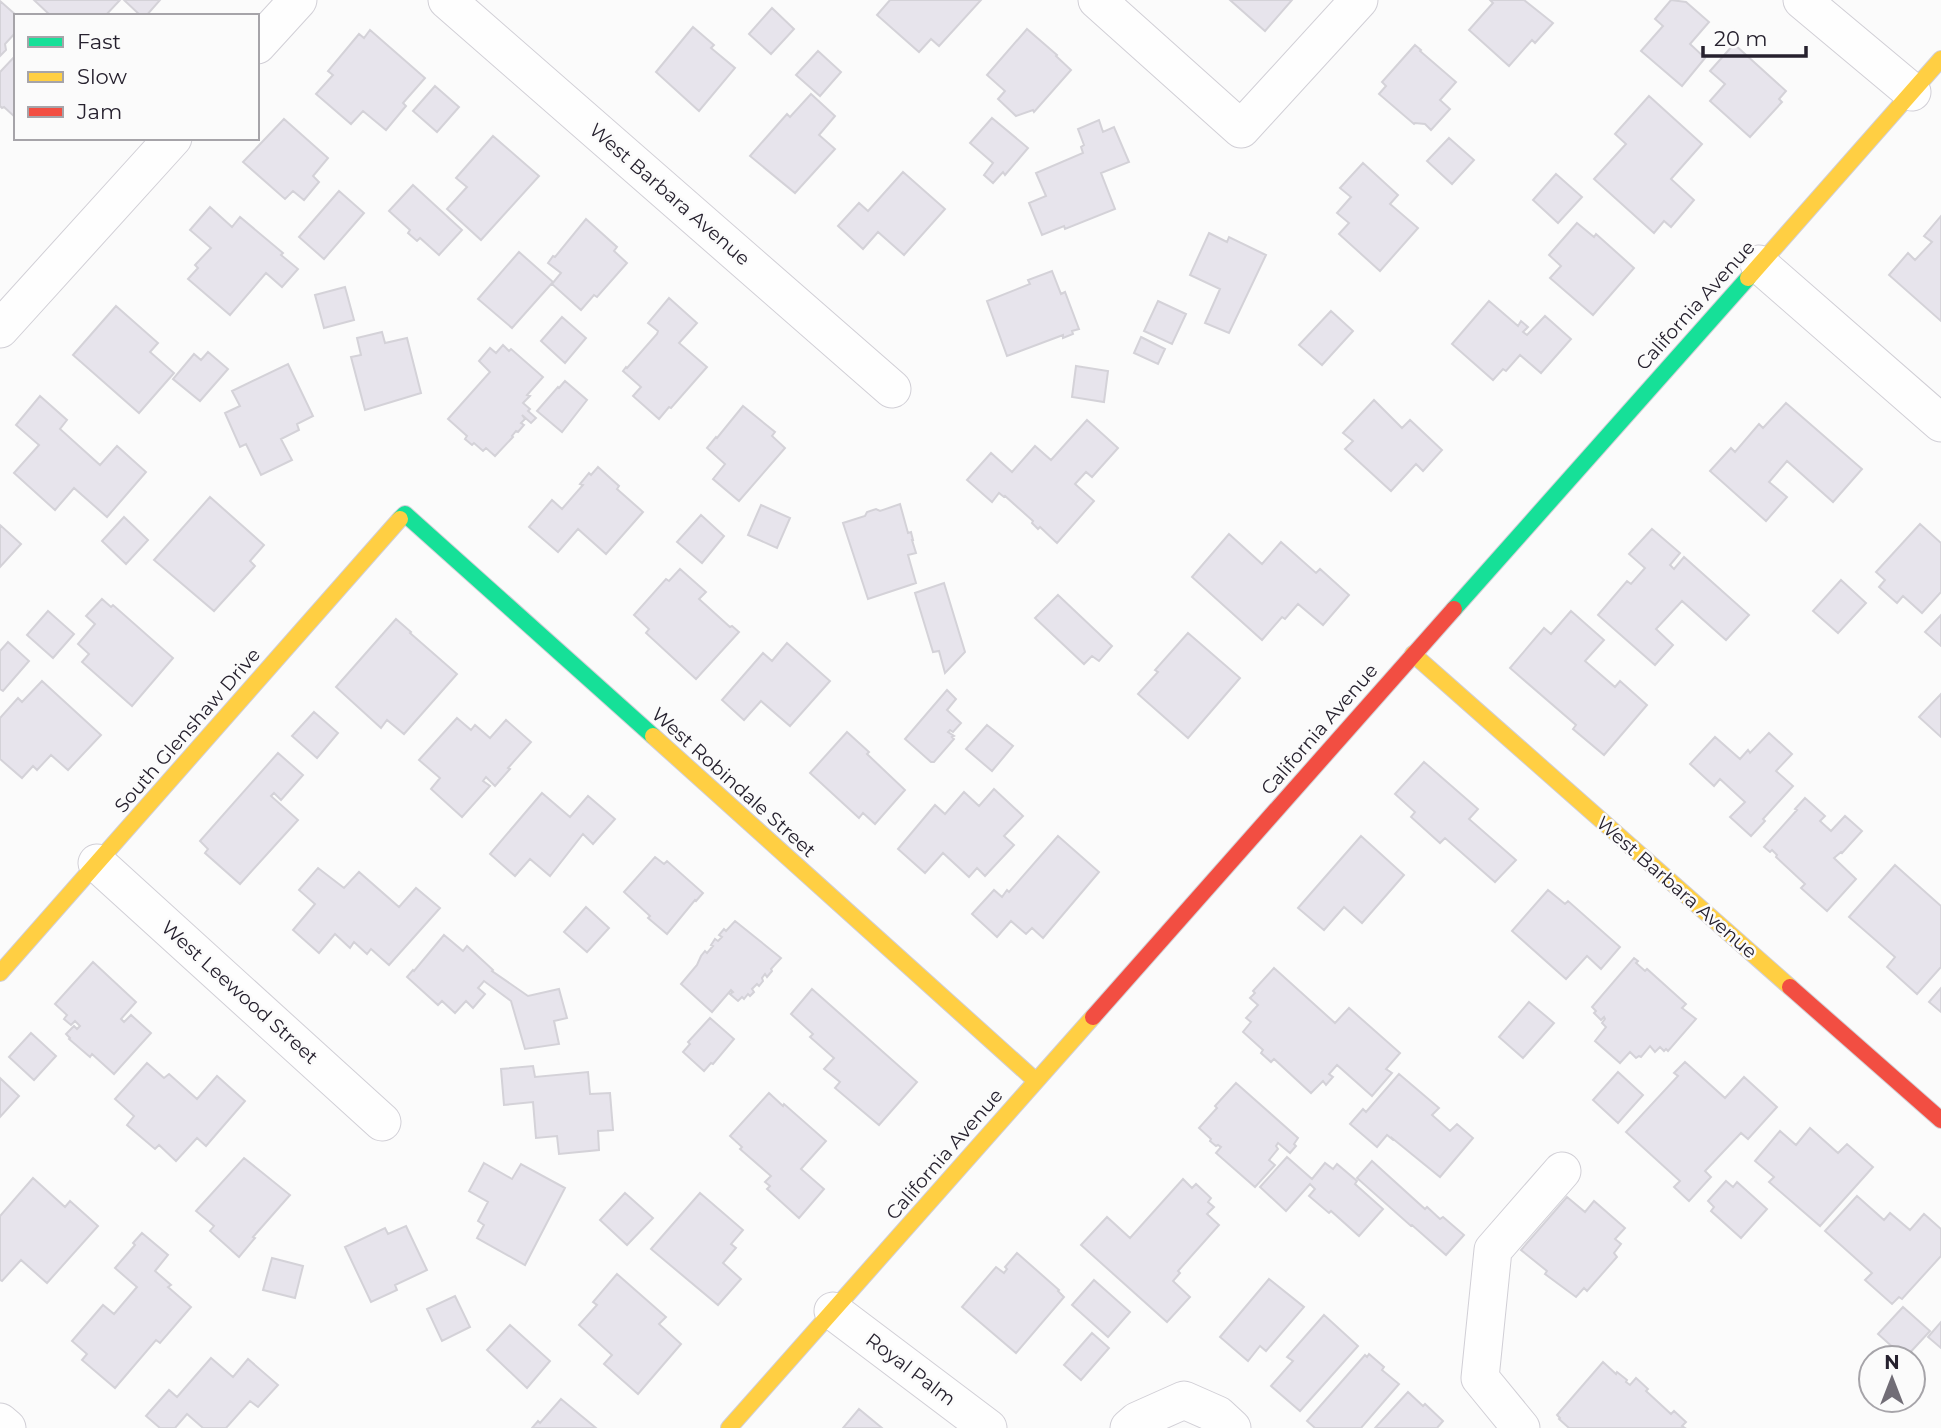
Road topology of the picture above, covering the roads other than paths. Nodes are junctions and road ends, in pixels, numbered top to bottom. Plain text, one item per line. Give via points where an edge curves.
1 (298, 0) edge
2 (447, 0) edge
3 (1097, 0) edge
4 (1359, 0) edge
5 (1802, 0) edge
6 (259, 43) edge
7 (1941, 59) edge
8 (1912, 92) junction
9 (171, 140) edge
10 (1759, 264) junction
11 (0, 329) edge
12 (892, 389) dead end
13 (1941, 423) edge
14 (405, 514) joint
15 (1413, 654) junction
16 (97, 863) junction
17 (0, 973) edge
18 (1036, 1081) junction
19 (1941, 1120) edge
20 (382, 1122) dead end
21 (1562, 1171) dead end
22 (833, 1311) junction
23 (0, 1422) edge
24 (7, 1428) edge
25 (729, 1428) edge
26 (988, 1428) edge
27 (1129, 1428) edge
28 (1232, 1428) edge
29 (1521, 1428) edge

1 - 6 street
2 - 12 street, West Barbara Avenue
3 - 4 street via 1241,129
5 - 8 street
7 - 8 street, California Avenue
8 - 10 street, California Avenue
9 - 11 street
10 - 13 street
10 - 15 street, California Avenue
14 - 16 street, South Glenshaw Drive
14 - 18 street, West Robindale Street
15 - 18 street, California Avenue
15 - 19 street, West Barbara Avenue
16 - 17 street, South Glenshaw Drive
16 - 20 street, West Leewood Street
18 - 22 street, California Avenue
21 - 29 street via 1493,1250 1480,1378
22 - 25 street, California Avenue
22 - 26 street, Royal Palm
23 - 24 street
27 - 28 street via 1184,1400 1217,1415

